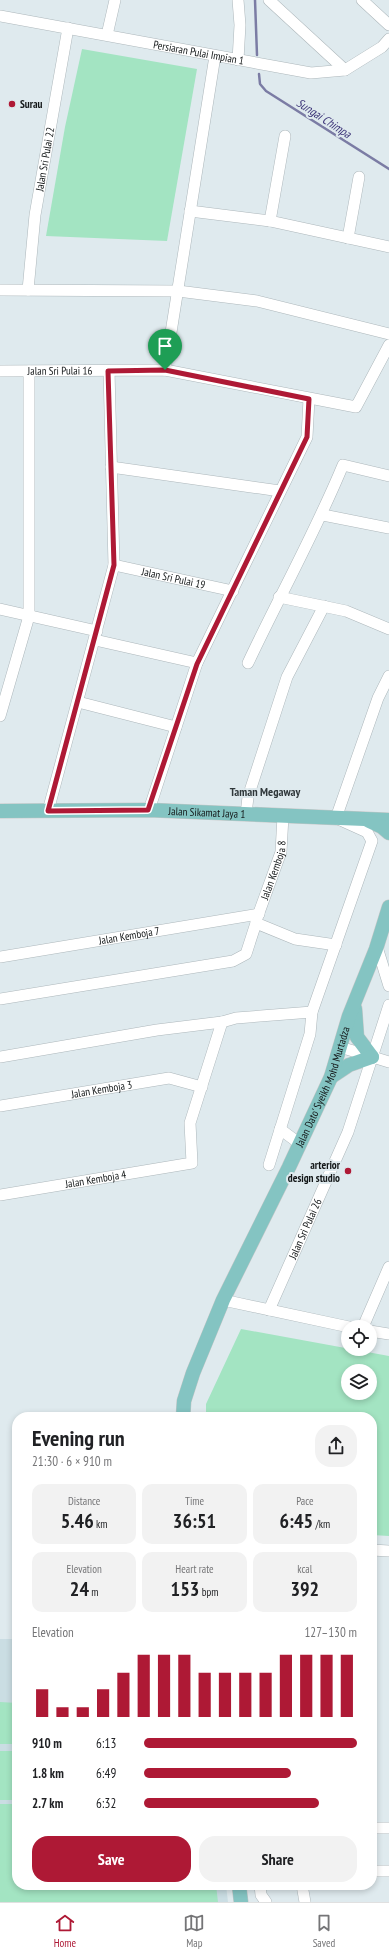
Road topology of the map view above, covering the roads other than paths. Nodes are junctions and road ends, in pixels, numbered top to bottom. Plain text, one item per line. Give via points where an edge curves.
1 (115, 0) edge
2 (238, 0) edge
3 (269, 0) edge
4 (362, 0) edge
5 (0, 16) edge
6 (389, 25) edge
7 (68, 28) junction
8 (107, 35) junction
9 (389, 39) edge
10 (215, 56) junction
11 (238, 60) junction
12 (345, 70) junction
13 (285, 136) dead end
14 (359, 177) dead end
15 (190, 211) junction
16 (270, 221) junction
17 (348, 238) junction
18 (389, 247) edge
19 (0, 290) edge
20 (28, 290) junction
21 (178, 291) junction
22 (389, 334) edge
23 (389, 345) edge
24 (165, 370) junction
25 (0, 371) edge
26 (29, 371) junction
27 (108, 371) junction
28 (309, 399) junction
29 (111, 467) junction
30 (389, 476) edge
31 (280, 492) junction
32 (323, 514) junction
33 (389, 528) edge
34 (114, 565) junction
35 (232, 591) junction
36 (279, 597) junction
37 (324, 606) junction
38 (0, 609) edge
39 (29, 616) junction
40 (389, 629) edge
41 (96, 636) junction
42 (197, 664) junction
43 (248, 664) dead end
44 (389, 676) edge
45 (78, 702) junction
46 (0, 716) edge
47 (176, 727) junction
48 (389, 808) edge
49 (148, 810) junction
50 (0, 811) edge
51 (48, 811) junction
52 (246, 814) junction
53 (283, 816) junction
54 (336, 818) junction
55 (360, 818) junction
56 (389, 820) edge
57 (389, 833) edge
58 (389, 907) edge
59 (257, 918) junction
60 (336, 945) junction
61 (377, 947) junction
62 (0, 957) edge
63 (389, 986) edge
64 (0, 999) edge
65 (355, 1001) junction
66 (389, 1005) edge
67 (312, 1012) junction
68 (222, 1022) junction
69 (340, 1047) junction
70 (0, 1057) edge
71 (372, 1057) junction
72 (389, 1062) edge
73 (330, 1076) junction
74 (202, 1087) junction
75 (0, 1106) edge
76 (280, 1129) junction
77 (300, 1144) junction
78 (269, 1165) dead end
79 (0, 1195) edge
80 (389, 1267) edge
81 (223, 1300) junction
82 (269, 1310) junction
83 (366, 1320) edge
84 (341, 1325) edge
85 (377, 1332) edge
86 (389, 1334) edge
87 (184, 1412) edge
88 (377, 1550) edge
89 (389, 1551) edge
90 (377, 1828) edge
91 (389, 1828) edge
92 (377, 1871) edge
93 (389, 1871) edge
94 (240, 1890) edge
95 (260, 1890) edge
96 (303, 1890) edge
97 (241, 1902) edge
98 (266, 1902) edge
99 (305, 1902) edge

1 - 8 street
2 - 11 street
3 - 12 street
4 - 6 street
5 - 7 street, Persiaran Pulai Impian 1
7 - 8 street, Persiaran Pulai Impian 1
7 - 20 street, Jalan Sri Pulai 22 via 35,215
8 - 10 street, Persiaran Pulai Impian 1
9 - 12 street, Persiaran Pulai Impian 1
10 - 11 street, Persiaran Pulai Impian 1
10 - 15 street
11 - 12 street, Persiaran Pulai Impian 1 via 311,73
13 - 16 street
14 - 17 street
15 - 16 street
15 - 21 street
16 - 17 street
17 - 18 street
19 - 20 street
20 - 21 street
21 - 22 street via 257,301
21 - 24 street
23 - 28 street, Jalan Sri Pulai 16 via 356,407
24 - 27 street, Jalan Sri Pulai 16
24 - 28 street, Jalan Sri Pulai 16
25 - 26 street, Jalan Sri Pulai 16
26 - 27 street, Jalan Sri Pulai 16
26 - 39 street
27 - 29 street
28 - 31 street via 307,437
29 - 31 street
29 - 34 street
30 - 32 street via 343,465
31 - 35 street
32 - 33 street
32 - 36 street
34 - 35 street, Jalan Sri Pulai 19
34 - 41 street
35 - 42 street
36 - 37 street
36 - 43 street
37 - 40 street via 346,611
37 - 52 street via 287,677 248,797
38 - 39 street
39 - 41 street
39 - 46 street
41 - 42 street
41 - 45 street
42 - 47 street
44 - 54 street via 378,698
45 - 47 street
45 - 51 street
47 - 49 street
48 - 55 main road via 377,816
49 - 51 main road, Jalan Sikamat Jaya 1
49 - 52 main road, Jalan Sikamat Jaya 1
50 - 51 main road, Jalan Sikamat Jaya 1
52 - 53 main road, Jalan Sikamat Jaya 1
53 - 54 main road, Jalan Sikamat Jaya 1
53 - 59 street, Jalan Kemboja 8 via 281,852
54 - 55 main road, Jalan Sikamat Jaya 1
54 - 60 street via 367,832 372,841
55 - 56 main road, Jalan Sikamat Jaya 1
55 - 57 main road via 382,827
58 - 61 main road, Jalan Dato' Syeikh Mohd Murtadza
59 - 60 street via 295,939
59 - 62 street, Jalan Kemboja 7
59 - 64 street, Jalan Kemboja 8 via 246,954 233,960
60 - 67 street
61 - 63 street
61 - 65 main road, Jalan Dato' Syeikh Mohd Murtadza
65 - 69 main road, Jalan Dato' Syeikh Mohd Murtadza
65 - 71 main road via 357,1037
66 - 71 street, Jalan Sri Pulai 26
67 - 68 street via 236,1018
67 - 76 street via 310,1034
68 - 70 street via 157,1030
68 - 74 street
69 - 71 street
69 - 73 main road, Jalan Dato' Syeikh Mohd Murtadza
71 - 72 street
71 - 73 main road via 349,1065
71 - 82 street, Jalan Sri Pulai 26 via 348,1132
73 - 77 main road, Jalan Dato' Syeikh Mohd Murtadza
74 - 75 street, Jalan Kemboja 3 via 169,1078
74 - 79 street, Jalan Kemboja 4 via 190,1123 192,1163
76 - 77 street
76 - 78 street
77 - 81 main road, Jalan Dato' Syeikh Mohd Murtadza
80 - 83 street
81 - 82 street
81 - 87 main road, Jalan Dato' Syeikh Mohd Murtadza via 193,1373 184,1401
82 - 84 street
85 - 86 street
88 - 89 street
90 - 91 street
92 - 93 street
94 - 97 main road
95 - 98 street
96 - 99 street

